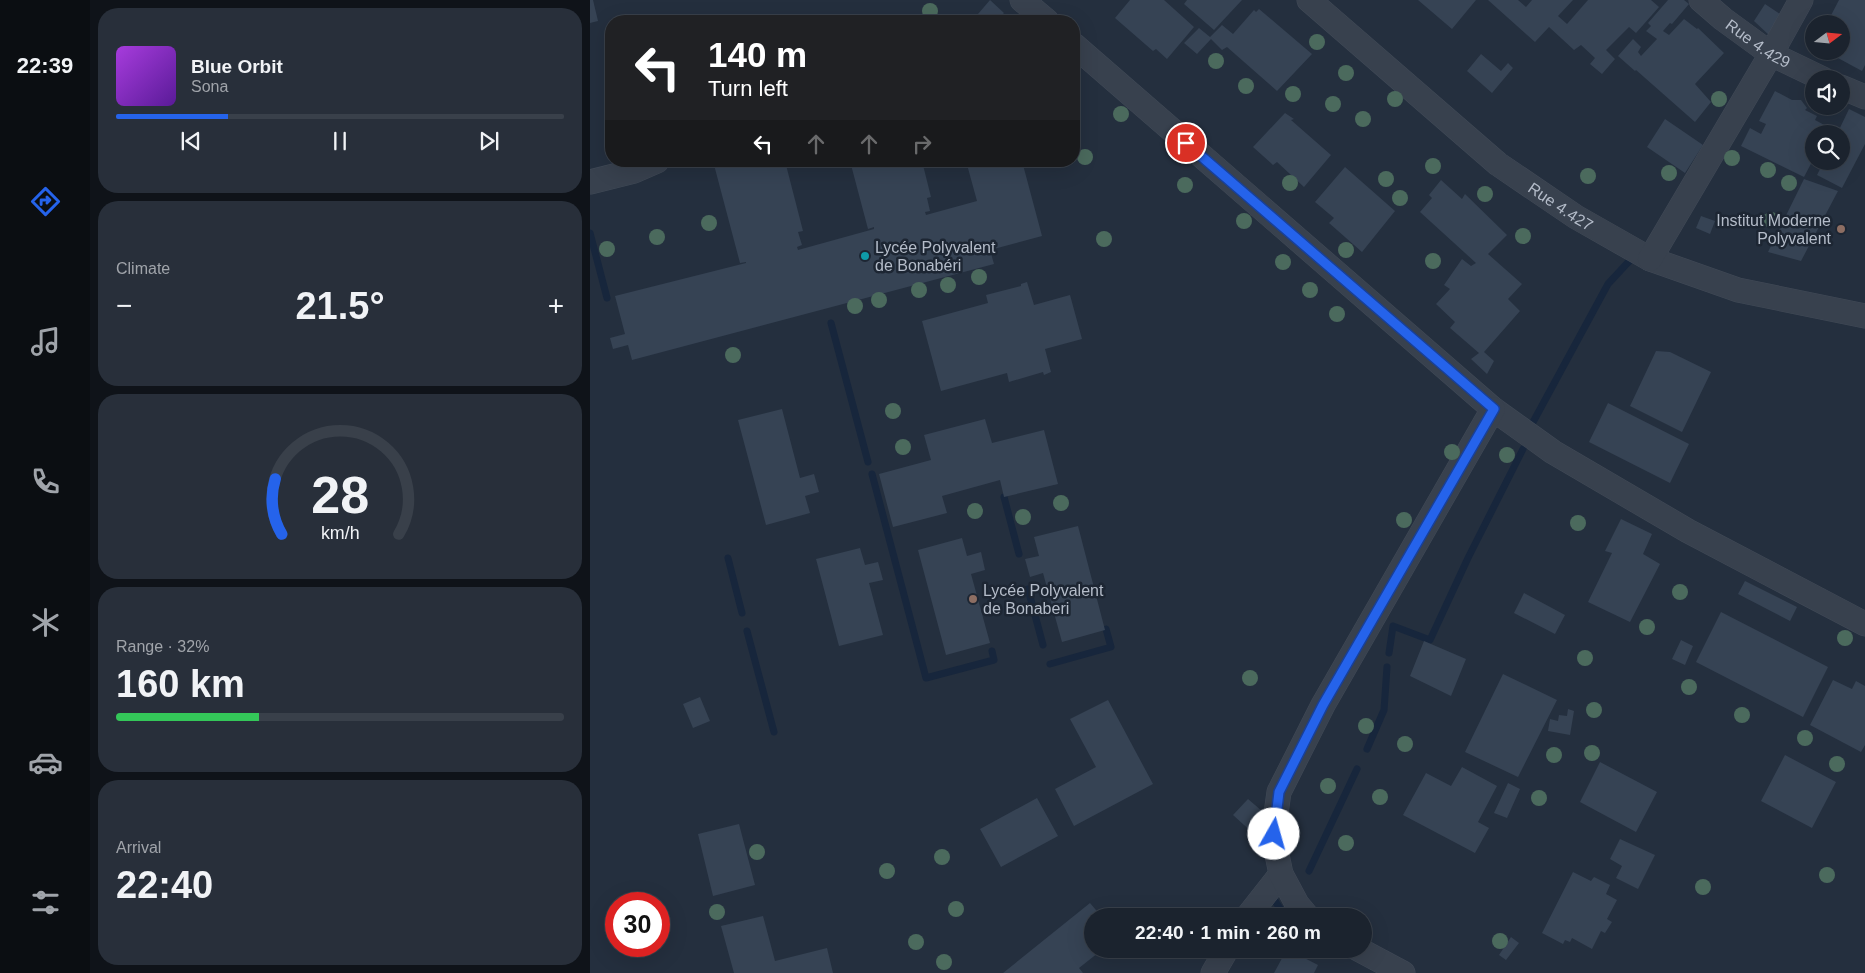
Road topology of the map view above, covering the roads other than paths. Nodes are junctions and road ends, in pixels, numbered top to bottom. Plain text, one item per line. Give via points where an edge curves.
1 (1022, 0) edge
2 (1309, 0) edge
3 (1701, 0) edge
4 (1801, 0) edge
5 (1039, 15) edge
6 (1080, 50) edge
7 (1771, 54) junction
8 (1805, 70) edge
9 (1850, 91) edge
10 (1865, 97) edge
11 (644, 167) edge
12 (590, 182) edge
13 (1650, 259) junction
14 (1865, 316) edge
15 (1494, 409) junction
16 (1865, 624) edge
17 (1281, 874) junction
18 (1254, 908) edge
19 (1301, 908) edge
20 (1372, 956) edge
21 (1221, 958) edge
22 (1213, 973) edge
23 (1403, 973) edge

1 - 5 street
2 - 13 street, Rue 4.427 via 1498,164 1576,217
3 - 7 street, Rue 4.429
4 - 7 street
6 - 15 street
7 - 8 street, Rue 4.429
7 - 13 street
9 - 10 street
11 - 12 street
13 - 14 street, Rue 4.427 via 1738,290
15 - 16 street via 1553,452 1688,531
15 - 17 street via 1323,705 1279,792 1274,834
17 - 18 street
17 - 19 street
20 - 23 street
21 - 22 street

